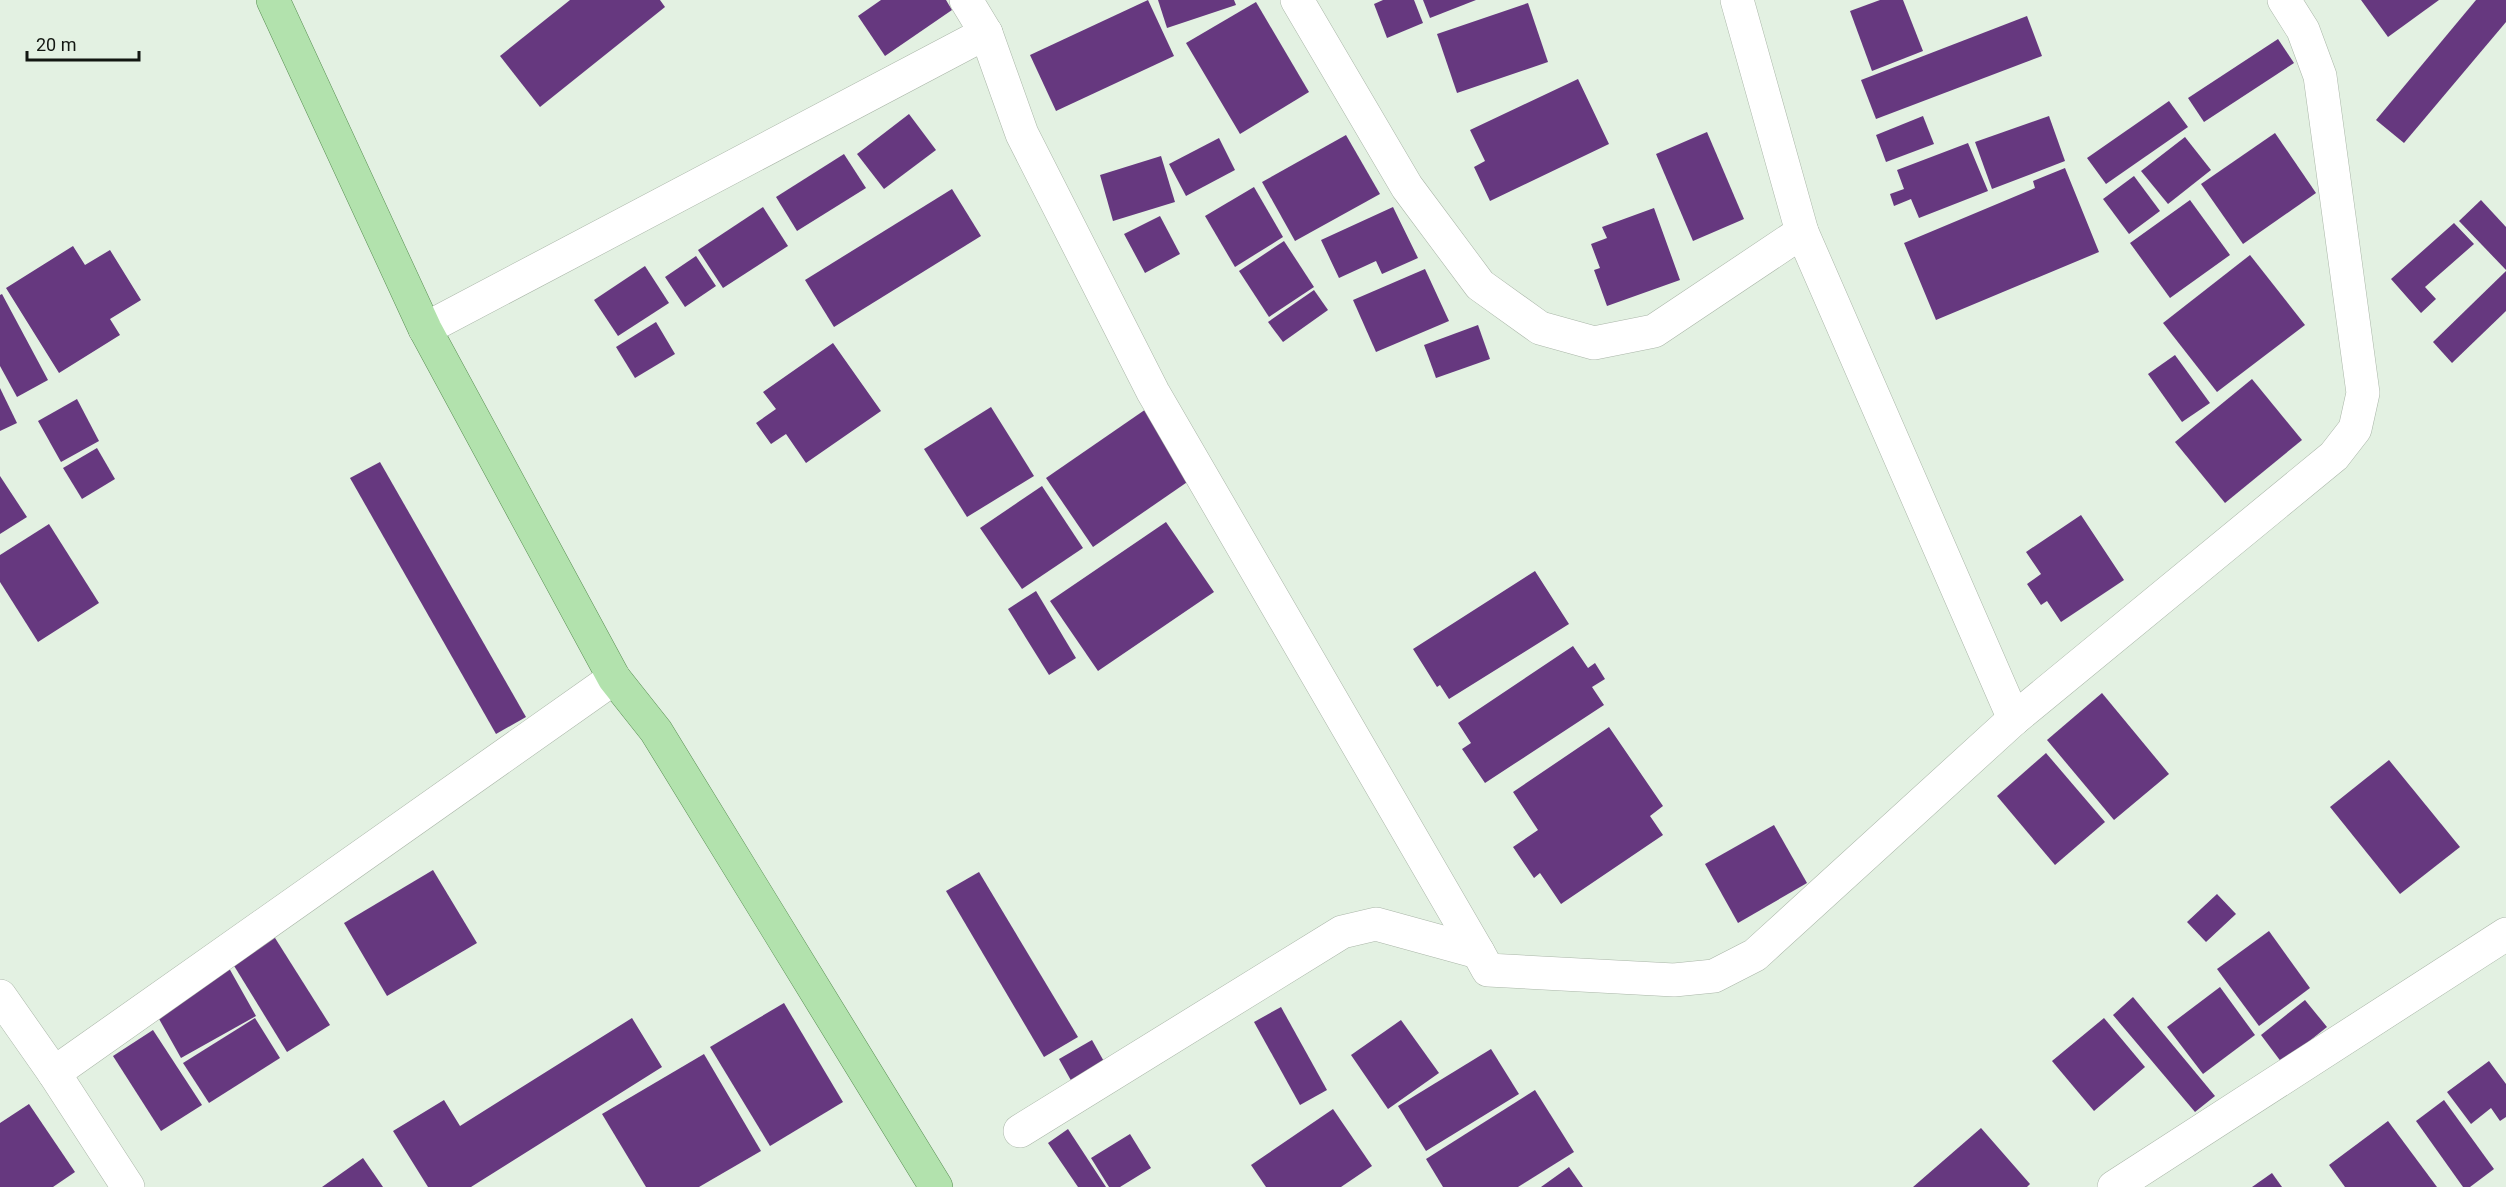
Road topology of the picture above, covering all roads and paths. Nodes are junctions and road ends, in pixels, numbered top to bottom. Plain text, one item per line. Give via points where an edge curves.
1 (273, 0) edge
2 (966, 0) edge
3 (1298, 0) edge
4 (1737, 0) edge
5 (2284, 0) edge
6 (986, 33) junction
7 (1802, 232) junction
8 (424, 329) junction
9 (614, 678) junction
10 (2014, 719) junction
11 (2506, 934) edge
12 (1478, 952) junction
13 (0, 996) edge
14 (54, 1073) junction
15 (1020, 1131) dead end
16 (128, 1187) edge
17 (936, 1187) edge
18 (2114, 1187) edge

1 - 8 main road
2 - 6 street
3 - 7 street via 1407,187 1460,259 1480,285 1540,328 1594,343 1654,331
4 - 7 street
5 - 10 street via 2303,30 2320,76 2363,393 2355,429 2334,456
6 - 8 street
6 - 12 street via 1022,134 1153,392
7 - 10 street
8 - 9 main road
9 - 14 street
9 - 17 main road via 656,731
10 - 12 street via 1755,955 1714,976 1674,980 1488,970
11 - 18 street
12 - 15 street via 1376,924 1342,932
13 - 14 street
14 - 16 street

